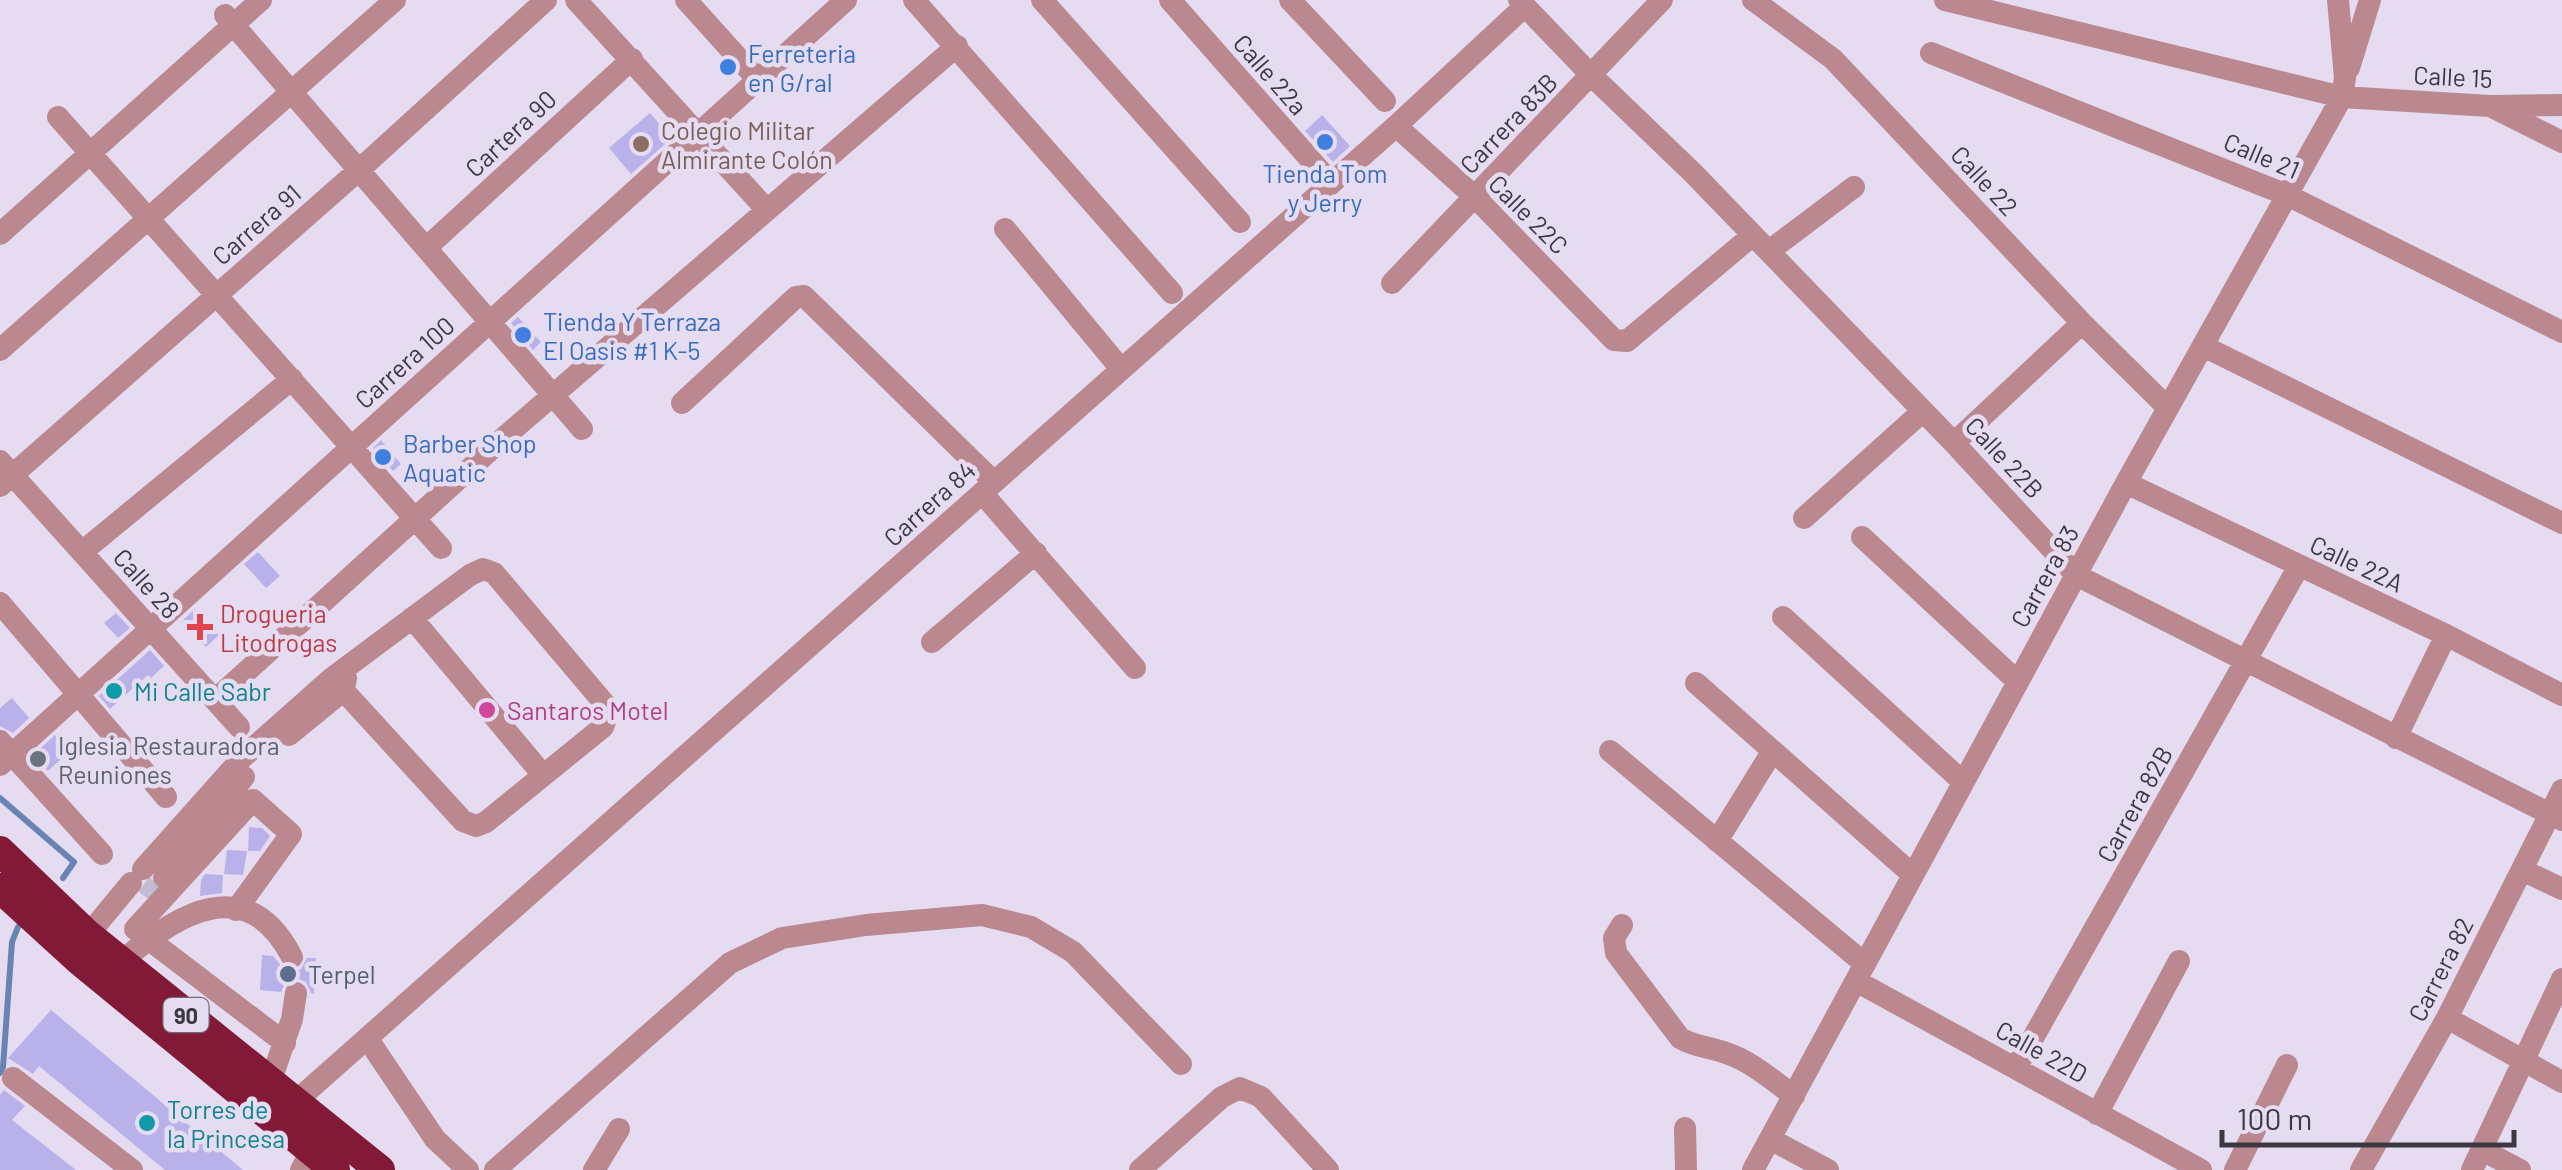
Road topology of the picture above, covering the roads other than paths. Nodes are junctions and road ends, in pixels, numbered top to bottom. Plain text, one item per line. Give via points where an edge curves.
1 (260, 0) edge
2 (395, 0) edge
3 (546, 0) edge
4 (576, 0) edge
5 (686, 0) edge
6 (846, 0) edge
7 (914, 0) edge
8 (1042, 0) edge
9 (1170, 0) edge
10 (1290, 0) edge
11 (1662, 0) edge
12 (1754, 0) edge
13 (1945, 0) edge
14 (2338, 0) edge
15 (2370, 0) edge
16 (1522, 3) edge
17 (229, 20) junction
18 (956, 46) junction
19 (1931, 53) dead end
20 (632, 58) junction
21 (1591, 75) junction
22 (758, 80) junction
23 (2344, 88) junction
24 (291, 92) junction
25 (1385, 101) dead end
26 (2562, 105) edge
27 (2490, 106) junction
28 (58, 117) dead end
29 (1396, 126) junction
30 (698, 133) junction
31 (2562, 142) edge
32 (91, 153) junction
33 (359, 170) junction
34 (1331, 184) junction
35 (1854, 187) dead end
36 (2287, 195) junction
37 (1475, 198) junction
38 (767, 210) junction
39 (148, 218) junction
40 (1240, 222) dead end
41 (1005, 230) dead end
42 (0, 234) edge
43 (1761, 243) junction
44 (426, 248) junction
45 (1392, 283) dead end
46 (1172, 292) dead end
47 (217, 295) junction
48 (490, 322) junction
49 (2082, 323) junction
50 (2562, 332) edge
51 (2202, 346) junction
52 (0, 350) edge
53 (1121, 369) junction
54 (292, 379) junction
55 (553, 395) junction
56 (682, 402) dead end
57 (2168, 408) junction
58 (1923, 411) junction
59 (582, 429) dead end
60 (1954, 443) junction
61 (352, 447) junction
62 (4, 474) edge
63 (2126, 484) junction
64 (988, 488) junction
65 (416, 518) junction
66 (1804, 518) dead end
67 (2562, 523) edge
68 (1862, 537) dead end
69 (441, 548) dead end
70 (82, 552) junction
71 (1036, 553) junction
72 (2299, 566) junction
73 (2076, 575) junction
74 (0, 603) edge
75 (1782, 617) dead end
76 (412, 618) junction
77 (151, 629) junction
78 (2446, 635) junction
79 (932, 642) dead end
80 (2245, 662) junction
81 (1134, 668) dead end
82 (341, 678) junction
83 (2018, 682) junction
84 (1696, 683) dead end
85 (78, 694) junction
86 (2562, 696) edge
87 (215, 700) junction
88 (239, 727) dead end
89 (2396, 738) junction
90 (1610, 750) dead end
91 (1772, 752) junction
92 (4, 754) edge
93 (542, 775) junction
94 (1964, 782) junction
95 (2562, 790) edge
96 (166, 797) dead end
97 (2556, 818) edge
98 (1717, 841) junction
99 (0, 850) edge
100 (102, 854) dead end
101 (2522, 870) junction
102 (1913, 876) junction
103 (0, 888) edge
104 (2562, 890) edge
105 (236, 910) junction
106 (1622, 926) dead end
107 (148, 939) junction
108 (105, 949) junction
109 (292, 957) dead end
110 (2179, 961) dead end
111 (1860, 973) junction
112 (2562, 979) edge
113 (296, 992) dead end
114 (2447, 1018) junction
115 (367, 1038) junction
116 (284, 1042) junction
117 (2522, 1060) junction
118 (1181, 1064) dead end
119 (2287, 1065) dead end
120 (2016, 1068) junction
121 (13, 1078) dead end
122 (2562, 1082) edge
123 (270, 1083) junction
124 (1794, 1096) junction
125 (294, 1102) junction
126 (2098, 1114) junction
127 (1686, 1128) dead end
128 (620, 1129) dead end
129 (1770, 1139) junction
130 (306, 1160) edge
131 (2478, 1160) edge
132 (132, 1170) edge
133 (335, 1170) edge
134 (380, 1170) edge
135 (468, 1170) edge
136 (495, 1170) edge
137 (594, 1170) edge
138 (1140, 1170) edge
139 (1328, 1170) edge
140 (1686, 1170) edge
141 (1754, 1170) edge
142 (1828, 1170) edge
143 (2201, 1170) edge
144 (2235, 1170) edge
145 (2362, 1170) edge
146 (2520, 1170) edge

1 - 17 street
2 - 24 street
3 - 33 street, Carrera 91
4 - 20 street
5 - 22 street
6 - 22 street, Carrera 100
7 - 18 street
8 - 40 street
9 - 34 street, Calle 22a
10 - 25 street
11 - 21 street, Carrera 83B
12 - 49 street, Calle 22 via 1833,60
13 - 23 street, Calle 15
14 - 23 street
15 - 23 street, Carrera 83
16 - 21 street, Calle 22B
16 - 29 street, Carrera 84
17 - 24 street
17 - 32 street
18 - 38 street
18 - 46 street
19 - 36 street, Calle 21
20 - 30 street
20 - 44 street, Cartera 90
21 - 37 street, Carrera 83B
21 - 43 street, Calle 22B
22 - 30 street, Carrera 100
23 - 27 street, Calle 15
23 - 36 street, Carrera 83
24 - 33 street
24 - 39 street
26 - 27 street, Calle 15
27 - 31 street
28 - 32 street
29 - 34 street, Carrera 84
29 - 37 street, Calle 22C
30 - 38 street
30 - 48 street, Carrera 100
32 - 39 street
32 - 42 street
33 - 44 street
33 - 47 street, Carrera 91
34 - 53 street, Carrera 84
35 - 43 street
36 - 50 street, Calle 21
36 - 51 street, Carrera 83
37 - 43 street, Calle 22C via 1621,342
37 - 45 street, Carrera 83B
38 - 55 street
39 - 47 street
39 - 52 street
41 - 53 street
43 - 58 street, Calle 22B
44 - 48 street
47 - 54 street
47 - 62 street, Carrera 91
48 - 55 street
48 - 61 street, Carrera 100
49 - 57 street, Calle 22
49 - 60 street
51 - 57 street, Carrera 83
51 - 67 street
53 - 64 street, Carrera 84
54 - 61 street
54 - 70 street
55 - 59 street
55 - 65 street
56 - 64 street via 804,296
57 - 63 street, Carrera 83
58 - 60 street, Calle 22B
58 - 66 street
60 - 73 street, Calle 22B
61 - 65 street
61 - 77 street, Carrera 100
62 - 70 street, Calle 28
63 - 72 street, Calle 22A
63 - 73 street, Carrera 83
64 - 71 street
64 - 115 street, Carrera 84
65 - 69 street
65 - 87 street
68 - 83 street
70 - 77 street, Calle 28
71 - 79 street
71 - 81 street
72 - 78 street, Calle 22A
72 - 80 street, Carrera 82B
73 - 80 street, Calle 22B
73 - 83 street, Carrera 83
74 - 85 street
75 - 94 street
76 - 82 street
76 - 93 street
76 - 93 street via 470,575 494,573 604,703 602,727
77 - 85 street, Carrera 100
77 - 87 street, Calle 28
78 - 86 street, Calle 22A
78 - 89 street
80 - 89 street, Calle 22B
80 - 120 street, Carrera 82B
82 - 93 street via 463,821 486,822
82 - 108 street via 145,883
83 - 94 street, Carrera 83
84 - 91 street
85 - 92 street, Carrera 100
85 - 96 street
87 - 88 street, Calle 28
89 - 97 street, Calle 22B
90 - 98 street, Calle 22D
91 - 98 street
91 - 102 street
92 - 100 street
94 - 102 street, Carrera 83
95 - 97 street, Carrera 82
97 - 101 street, Carrera 82
98 - 111 street, Calle 22D
99 - 108 highway, 90
101 - 104 street
101 - 114 street, Carrera 82
102 - 111 street, Carrera 83
103 - 130 highway, 90
105 - 107 street via 209,908 183,916
105 - 107 street via 291,834 253,800 135,929
105 - 109 street via 278,930
106 - 124 street via 1614,938 1616,953 1680,1038 1749,1063
107 - 108 street
107 - 116 street
108 - 123 highway, 90
110 - 126 street
111 - 120 street, Calle 22D
111 - 124 street, Carrera 83
112 - 117 street
113 - 116 street
114 - 117 street
114 - 145 street, Carrera 82
115 - 125 street, Carrera 84
115 - 135 street via 435,1139
116 - 123 street
117 - 122 street
117 - 131 street
118 - 136 street via 1073,952 1031,927 982,915 866,925 782,938 730,963
119 - 144 street
120 - 126 street, Calle 22D
121 - 132 street
123 - 125 highway, 90
124 - 129 street, Carrera 83
125 - 134 highway, 90
126 - 143 street, Calle 22D
127 - 140 street
128 - 137 street
129 - 141 street, Carrera 83
129 - 142 street
130 - 133 highway, 90
131 - 146 street
138 - 139 street via 1240,1088 1261,1097

